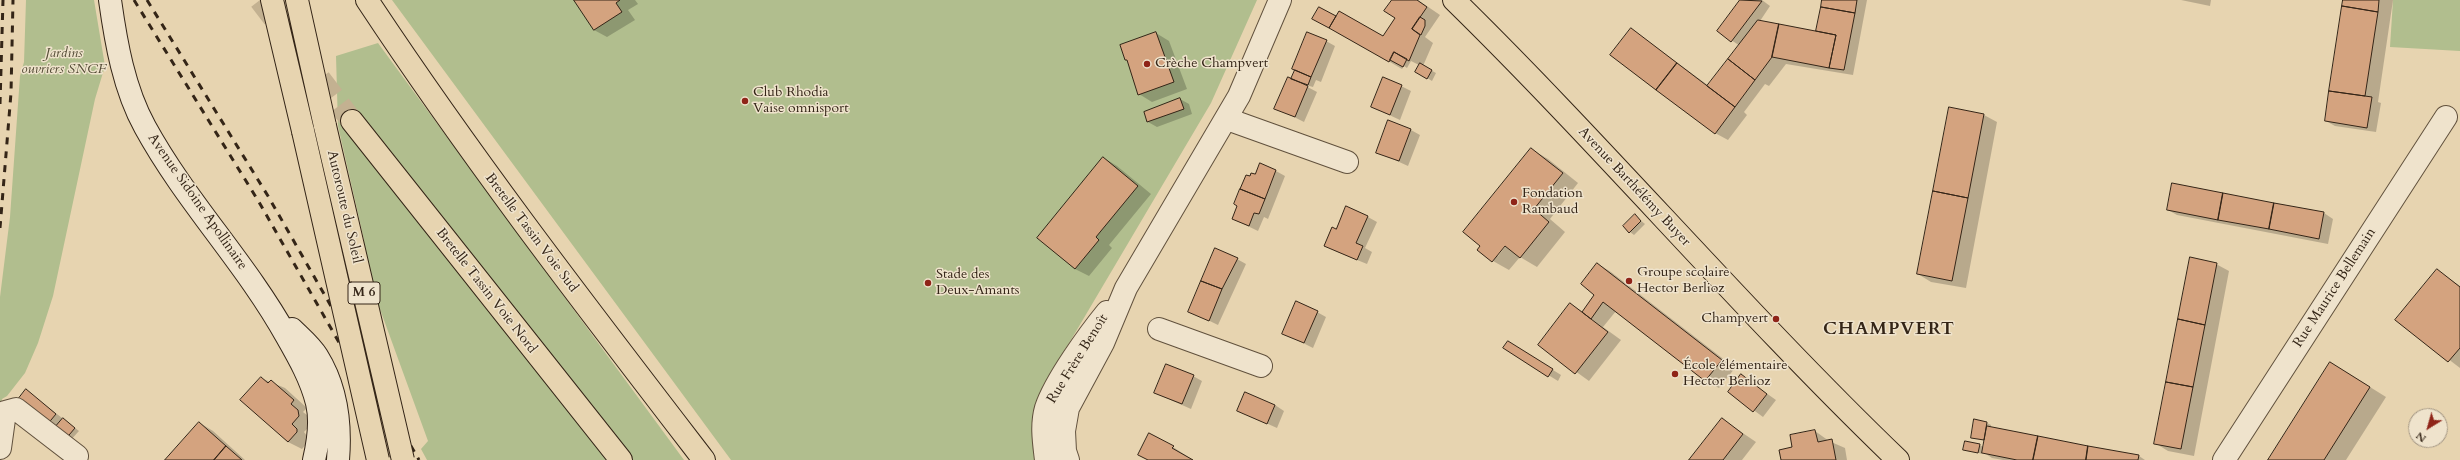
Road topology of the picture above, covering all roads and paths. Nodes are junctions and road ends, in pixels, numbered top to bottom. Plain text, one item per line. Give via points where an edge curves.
1 (272, 0) edge
2 (297, 0) edge
3 (367, 0) edge
4 (1280, 0) edge
5 (1454, 0) edge
6 (112, 10) edge
7 (2446, 117) dead end
8 (1227, 119) junction
9 (352, 121) tunnel mouth
10 (1347, 162) dead end
11 (1126, 288) junction
12 (270, 306) junction
13 (1159, 329) dead end
14 (1261, 366) dead end
15 (0, 448) edge
16 (77, 456) dead end
17 (314, 460) edge
18 (338, 460) edge
19 (378, 460) edge
20 (403, 460) edge
21 (621, 460) edge
22 (704, 460) edge
23 (1046, 460) edge
24 (1068, 460) edge
25 (1898, 460) edge
26 (2224, 460) edge

1 - 19 main road, Autoroute du Soleil / M 6, bridge
2 - 20 main road, Autoroute du Soleil / M 6, bridge
3 - 22 main road, Bretelle Tassin Voie Sud via 429,94 506,201
4 - 8 street, Rue Frère Benoît via 1240,96
5 - 25 main road, Avenue Barthélémy Buyer via 1514,59 1789,352
6 - 12 street, Avenue Sidoine Apollinaire via 127,82 144,126 170,168
7 - 26 street, Rue Maurice Bellemain
8 - 10 street
8 - 11 street, Rue Frère Benoît
9 - 21 main road, Bretelle Tassin Voie Nord
11 - 23 street, Rue Frère Benoît via 1093,329 1046,408 1043,433
11 - 24 street, Rue Frère Benoît via 1102,343 1068,408 1064,431
12 - 17 street, Avenue Sidoine Apollinaire via 307,374 317,404 318,429
12 - 18 street, Avenue Sidoine Apollinaire via 317,356 331,387 340,432
13 - 14 street
15 - 16 street via 6,412 16,409

